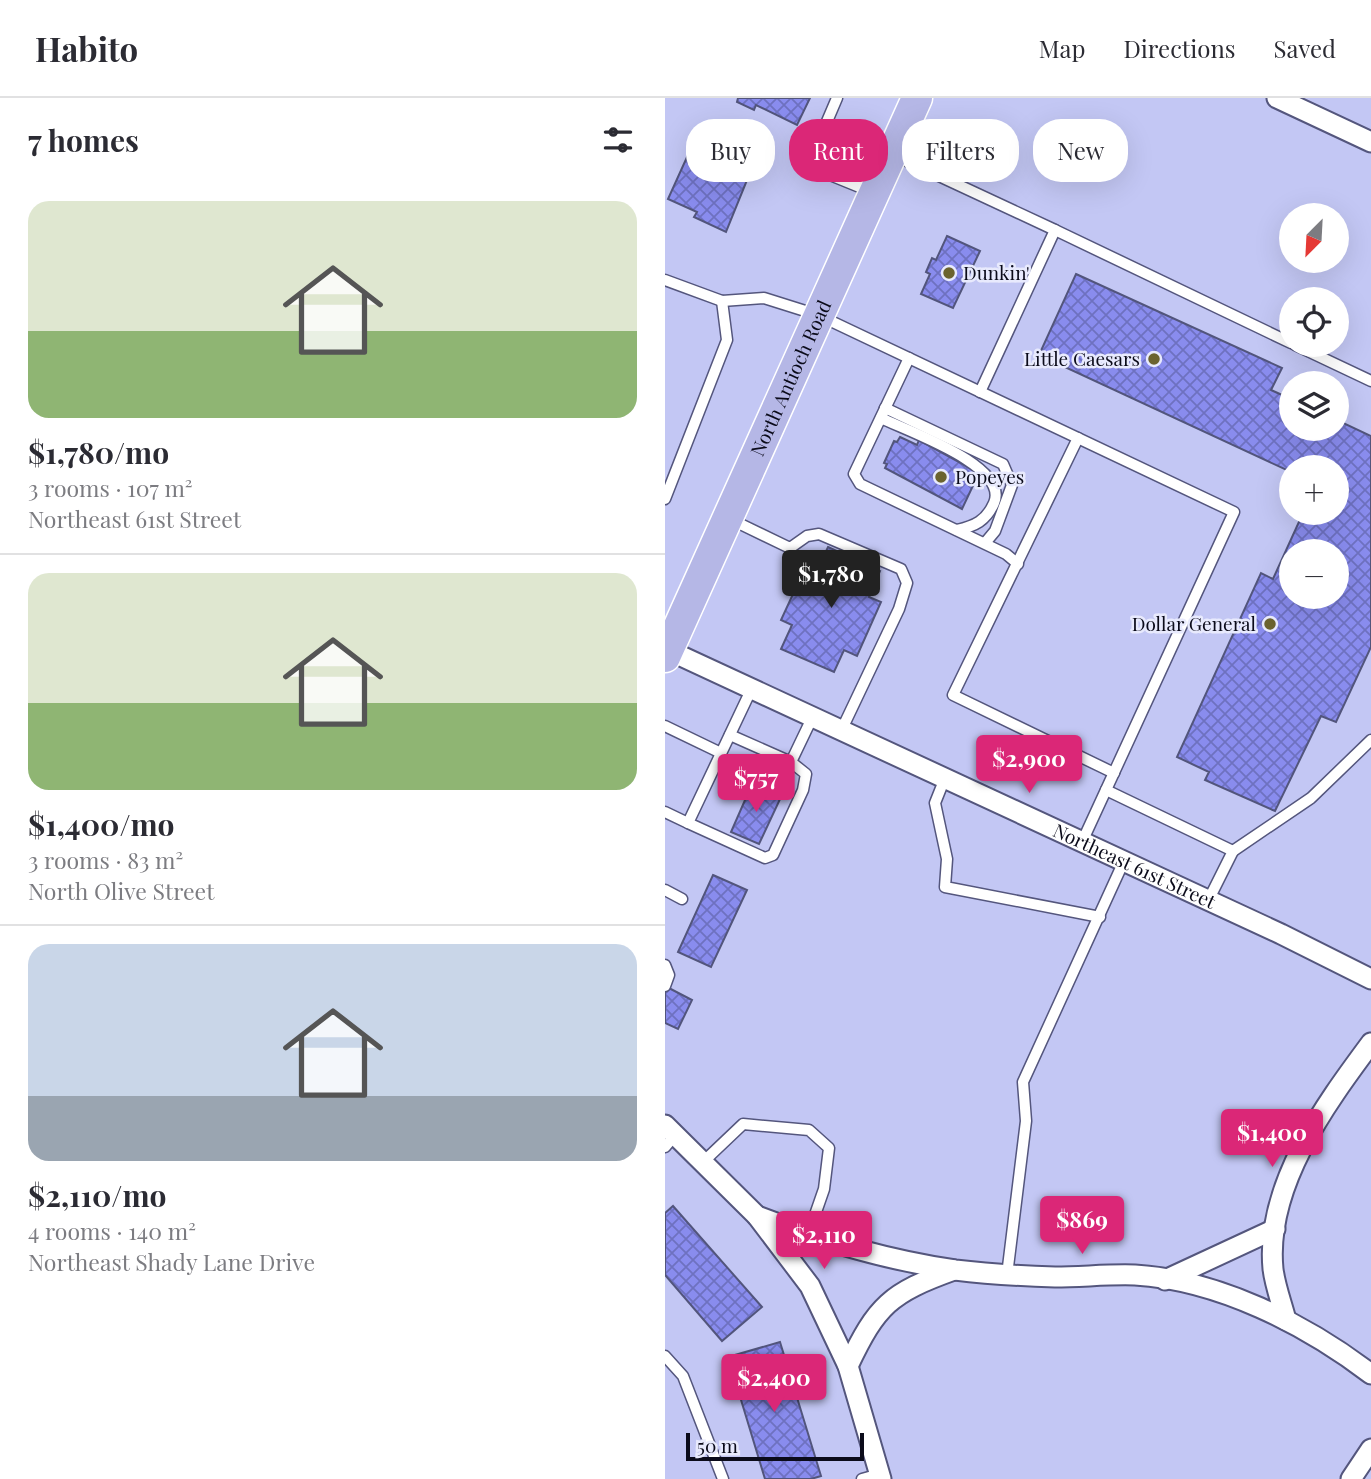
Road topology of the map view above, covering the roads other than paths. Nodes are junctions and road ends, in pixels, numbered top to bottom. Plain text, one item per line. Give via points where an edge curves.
1 (837, 98) edge
2 (918, 98) edge
3 (1277, 98) edge
4 (1371, 142) edge
5 (891, 154) junction
6 (874, 193) junction
7 (1055, 230) junction
8 (665, 280) edge
9 (722, 301) junction
10 (818, 315) junction
11 (1279, 337) edge
12 (1320, 357) edge
13 (909, 358) junction
14 (1371, 381) edge
15 (980, 392) junction
16 (883, 413) junction
17 (1078, 438) junction
18 (665, 499) edge
19 (728, 519) junction
20 (956, 530) junction
21 (985, 543) junction
22 (1018, 564) junction
23 (666, 650) edge
24 (752, 688) junction
25 (813, 716) junction
26 (665, 726) edge
27 (842, 729) junction
28 (730, 735) junction
29 (1371, 740) edge
30 (721, 753) junction
31 (791, 762) junction
32 (1114, 773) junction
33 (945, 777) junction
34 (1106, 790) junction
35 (665, 812) edge
36 (688, 823) junction
37 (1082, 842) junction
38 (1233, 851) junction
39 (1125, 862) junction
40 (665, 890) edge
41 (682, 899) dead end
42 (1208, 901) junction
43 (1100, 917) junction
44 (665, 965) edge
45 (1371, 979) edge
46 (665, 986) edge
47 (1371, 1043) edge
48 (668, 1136) edge
49 (703, 1162) junction
50 (757, 1216) junction
51 (1275, 1229) junction
52 (808, 1236) junction
53 (955, 1270) junction
54 (1007, 1275) junction
55 (1165, 1280) junction
56 (1286, 1321) junction
57 (665, 1356) edge
58 (848, 1366) junction
59 (1371, 1374) edge
60 (1371, 1449) edge
61 (874, 1477) edge
62 (723, 1479) edge
63 (1352, 1479) edge

1 - 6 lane via 808,166
2 - 5 main road, North Antioch Road
3 - 4 street
5 - 6 main road, North Antioch Road
5 - 7 lane
6 - 10 main road, North Antioch Road
7 - 11 lane
7 - 15 lane
8 - 9 lane
9 - 10 lane via 764,298
9 - 18 lane via 727,340
10 - 13 lane
10 - 19 main road, North Antioch Road
12 - 14 lane
13 - 15 lane
13 - 16 lane
15 - 17 lane
16 - 20 lane via 854,474 860,484
16 - 20 lane via 979,466 993,479 997,497 989,513 977,525
16 - 21 lane via 1003,464 1012,485 995,531
17 - 22 lane
17 - 32 lane via 1234,512
19 - 23 main road, North Antioch Road
19 - 27 lane via 790,548 819,534 901,569 907,583 899,609
20 - 21 lane
21 - 22 lane
22 - 32 lane via 953,695
23 - 24 street, Northeast 61st Street
24 - 25 street, Northeast 61st Street
24 - 28 lane
25 - 27 street, Northeast 61st Street
25 - 31 lane
26 - 30 lane
27 - 33 street, Northeast 61st Street
28 - 30 lane
28 - 31 lane
29 - 38 lane via 1311,798
30 - 36 lane
31 - 36 lane via 806,774 773,855 765,859
32 - 34 lane
33 - 37 street, Northeast 61st Street
33 - 43 lane via 935,803 947,859 945,887
34 - 37 lane
34 - 38 lane
35 - 36 lane
37 - 39 street, Northeast 61st Street
38 - 42 lane
39 - 42 street, Northeast 61st Street
39 - 43 lane
40 - 41 lane
42 - 45 street, Northeast 61st Street
43 - 54 lane via 1023,1082 1026,1121
44 - 46 lane via 669,975
47 - 51 street via 1308,1138 1284,1190
48 - 49 street
49 - 50 street
49 - 52 lane via 743,1124 809,1130 829,1148 824,1189
50 - 52 street
50 - 58 street via 810,1286
51 - 55 street
51 - 56 street via 1273,1270
52 - 53 street via 879,1257
53 - 54 street
53 - 58 street via 910,1286 885,1305 865,1329
54 - 55 street via 1135,1275
55 - 56 street via 1249,1304
56 - 59 street
57 - 62 lane via 683,1377
58 - 61 street
60 - 63 street

